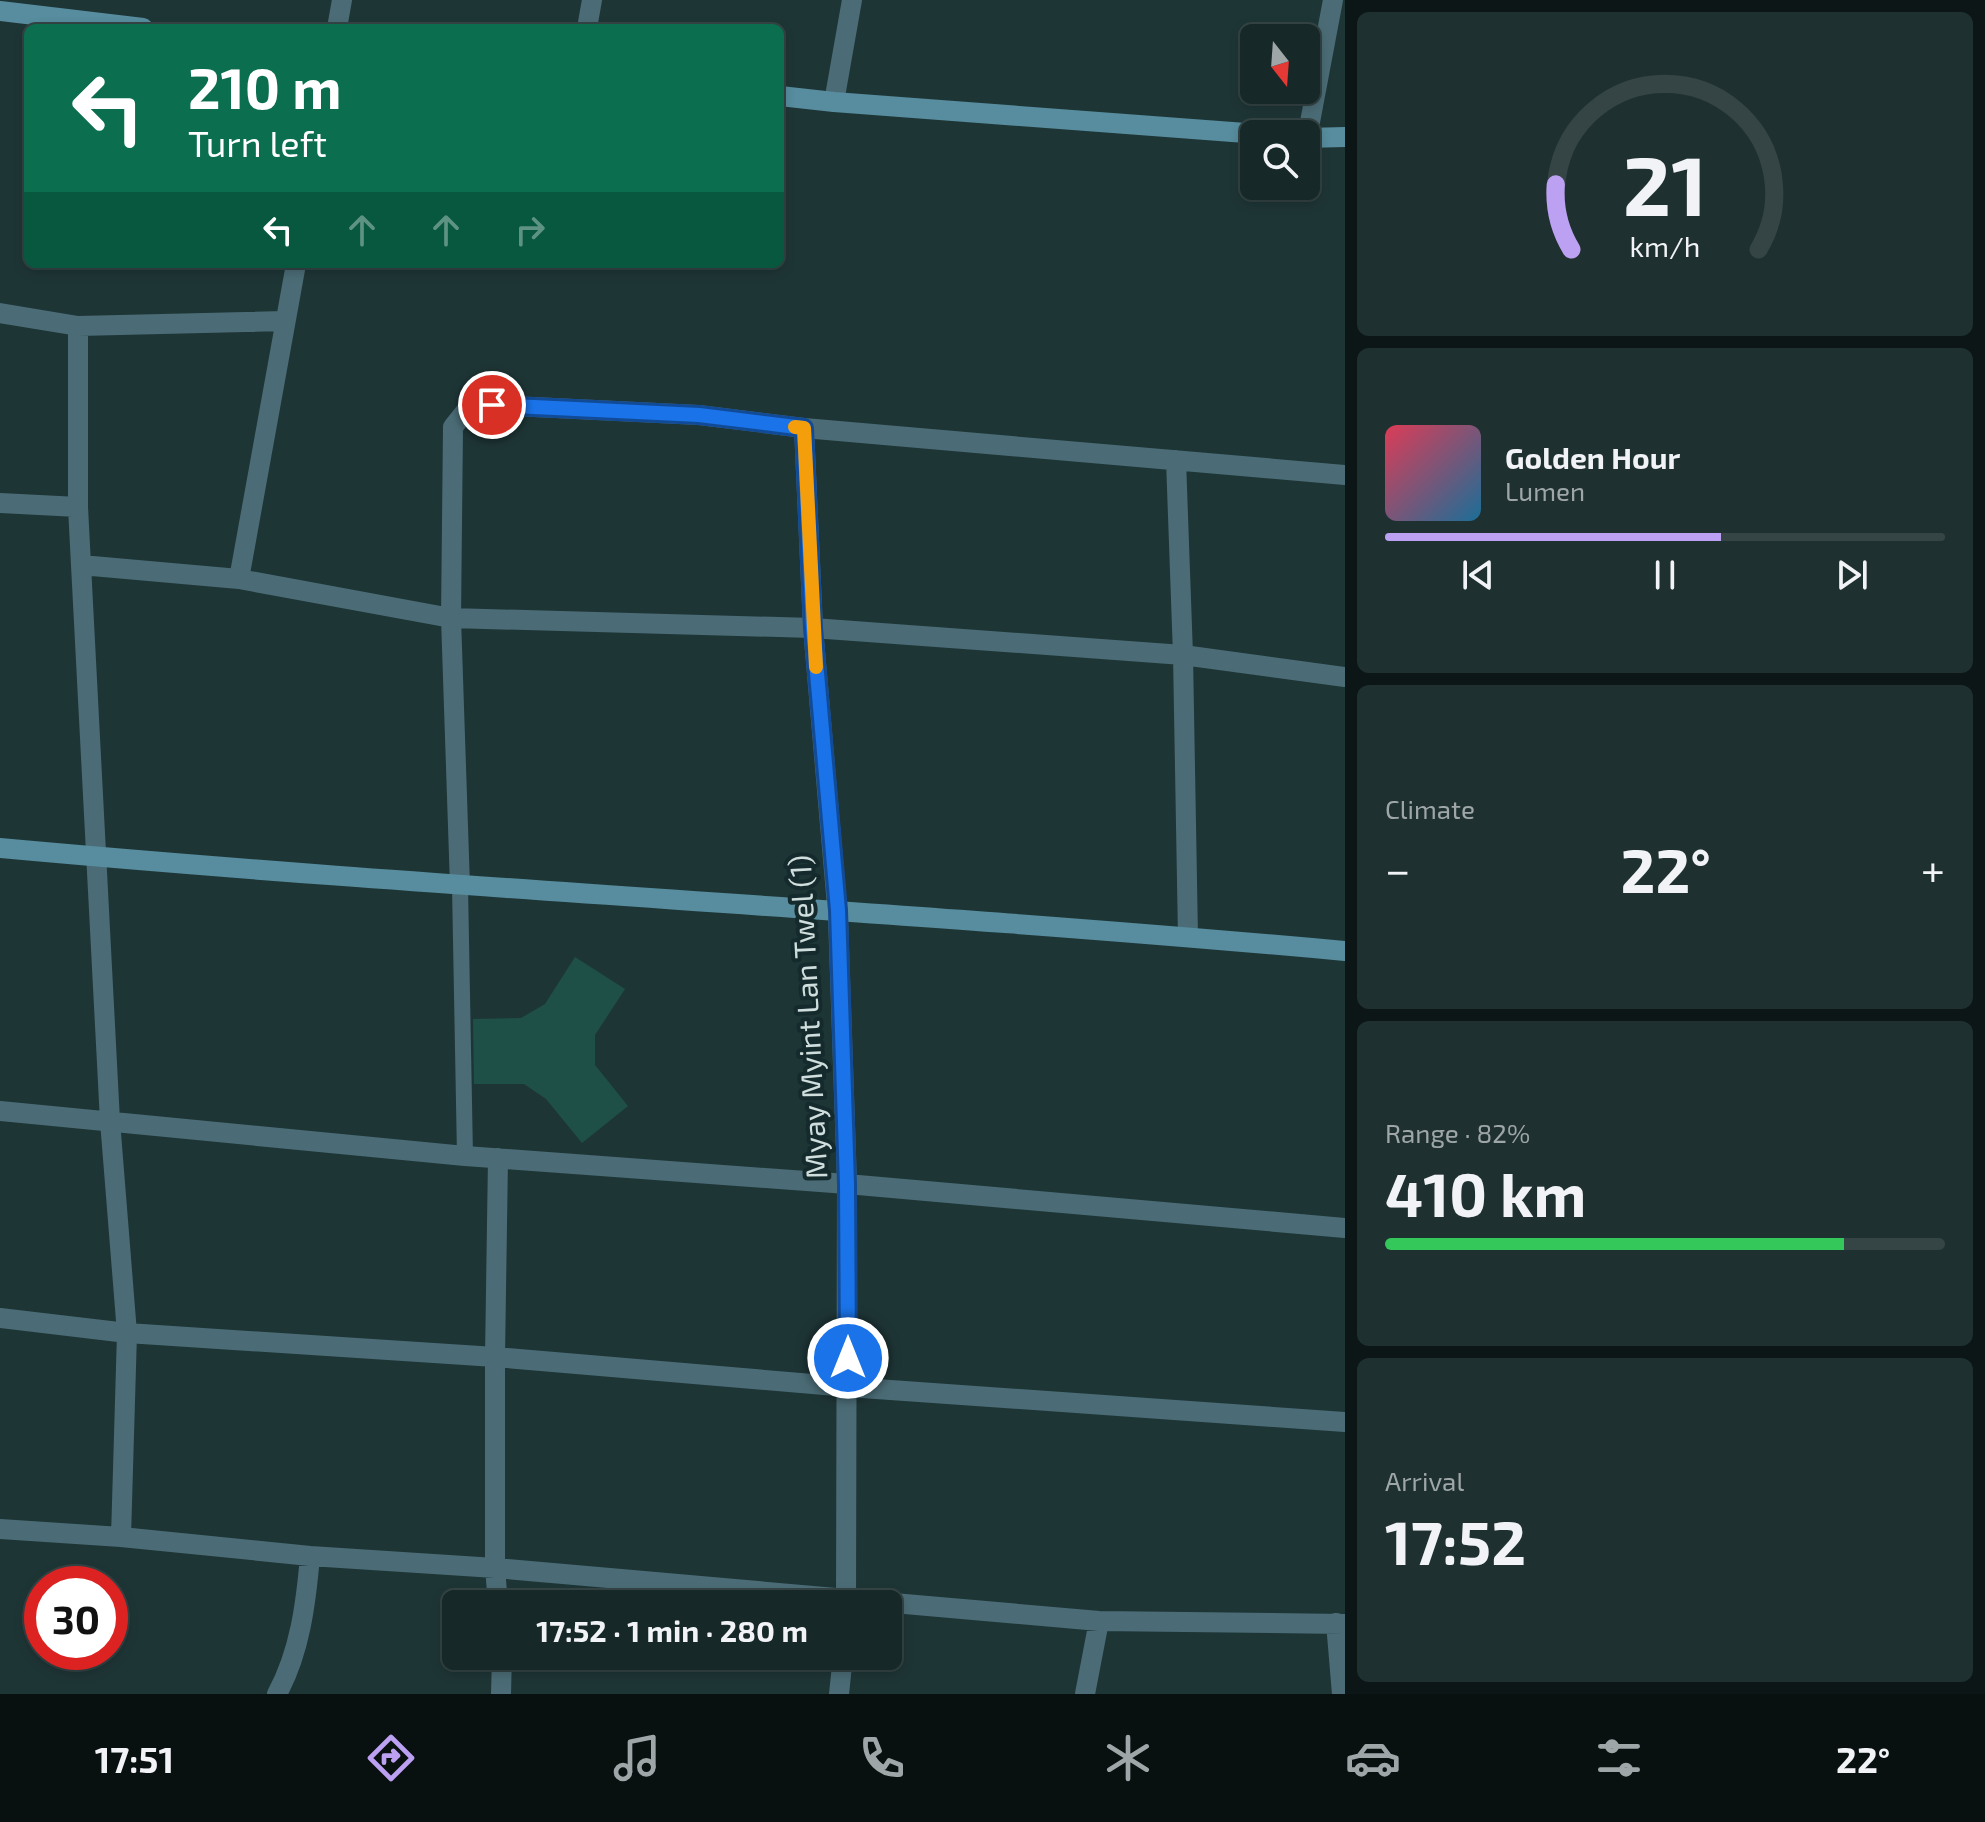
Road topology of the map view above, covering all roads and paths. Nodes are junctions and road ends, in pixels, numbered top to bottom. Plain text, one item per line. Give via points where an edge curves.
1 (342, 0) edge
2 (592, 0) edge
3 (852, 0) edge
4 (1333, 0) edge
5 (0, 11) edge
6 (109, 24) edge
7 (338, 24) edge
8 (588, 24) edge
9 (784, 96) edge
10 (834, 102) junction
11 (1310, 120) edge
12 (1240, 133) edge
13 (1345, 137) edge
14 (1320, 138) edge
15 (295, 268) edge
16 (0, 313) edge
17 (285, 321) junction
18 (78, 326) junction
19 (804, 428) junction
20 (1176, 460) junction
21 (1345, 475) edge
22 (0, 503) edge
23 (78, 507) junction
24 (81, 565) junction
25 (239, 579) junction
26 (451, 618) junction
27 (813, 628) junction
28 (1183, 655) junction
29 (1345, 677) edge
30 (0, 848) edge
31 (96, 857) junction
32 (460, 886) junction
33 (838, 910) junction
34 (1188, 937) junction
35 (1345, 951) edge
36 (0, 1111) edge
37 (110, 1121) junction
38 (465, 1156) junction
39 (498, 1158) junction
40 (847, 1184) junction
41 (1345, 1228) edge
42 (0, 1318) edge
43 (127, 1333) junction
44 (495, 1357) junction
45 (848, 1387) junction
46 (1345, 1422) edge
47 (0, 1529) edge
48 (121, 1537) junction
49 (310, 1556) junction
50 (495, 1568) junction
51 (497, 1590) edge
52 (722, 1590) edge
53 (846, 1590) edge
54 (902, 1606) edge
55 (1099, 1621) junction
56 (1340, 1624) edge
57 (502, 1670) edge
58 (842, 1670) edge
59 (277, 1694) edge
60 (501, 1694) edge
61 (839, 1694) edge
62 (1085, 1694) edge
63 (1342, 1694) edge

1 - 7 street
2 - 8 street
3 - 10 street
4 - 11 street
5 - 6 street
9 - 10 street
10 - 12 street
13 - 14 street
15 - 17 street
16 - 18 street
17 - 18 street
17 - 25 street
18 - 23 street
19 - 20 street
19 - 26 street via 699,415 524,406 492,405 465,412 453,427
19 - 27 street, Myay Myint Lan Twel (1)
20 - 21 street
20 - 28 street
22 - 23 street
23 - 24 street
24 - 25 street
24 - 31 street
25 - 26 street
26 - 27 street
26 - 32 street
27 - 28 street
27 - 33 street, Myay Myint Lan Twel (1)
28 - 29 street
28 - 34 street
30 - 31 street
31 - 32 street
31 - 37 street
32 - 33 street
32 - 38 lane
33 - 34 street
33 - 40 street, Myay Myint Lan Twel (1)
34 - 35 street
36 - 37 street
37 - 38 street
37 - 43 street
38 - 39 street
39 - 40 street
39 - 44 street
40 - 41 street
40 - 45 street, Myay Myint Lan Twel (1)
42 - 43 street
43 - 44 street
43 - 48 street
44 - 45 street
44 - 50 street
45 - 46 street
45 - 53 street, Myay Myint Lan Twel (1)
47 - 48 street
48 - 49 street
49 - 50 street
49 - 59 street via 289,1672
50 - 51 street
50 - 52 street
54 - 55 street
55 - 56 street
55 - 62 street
56 - 63 street
57 - 60 street
58 - 61 street

